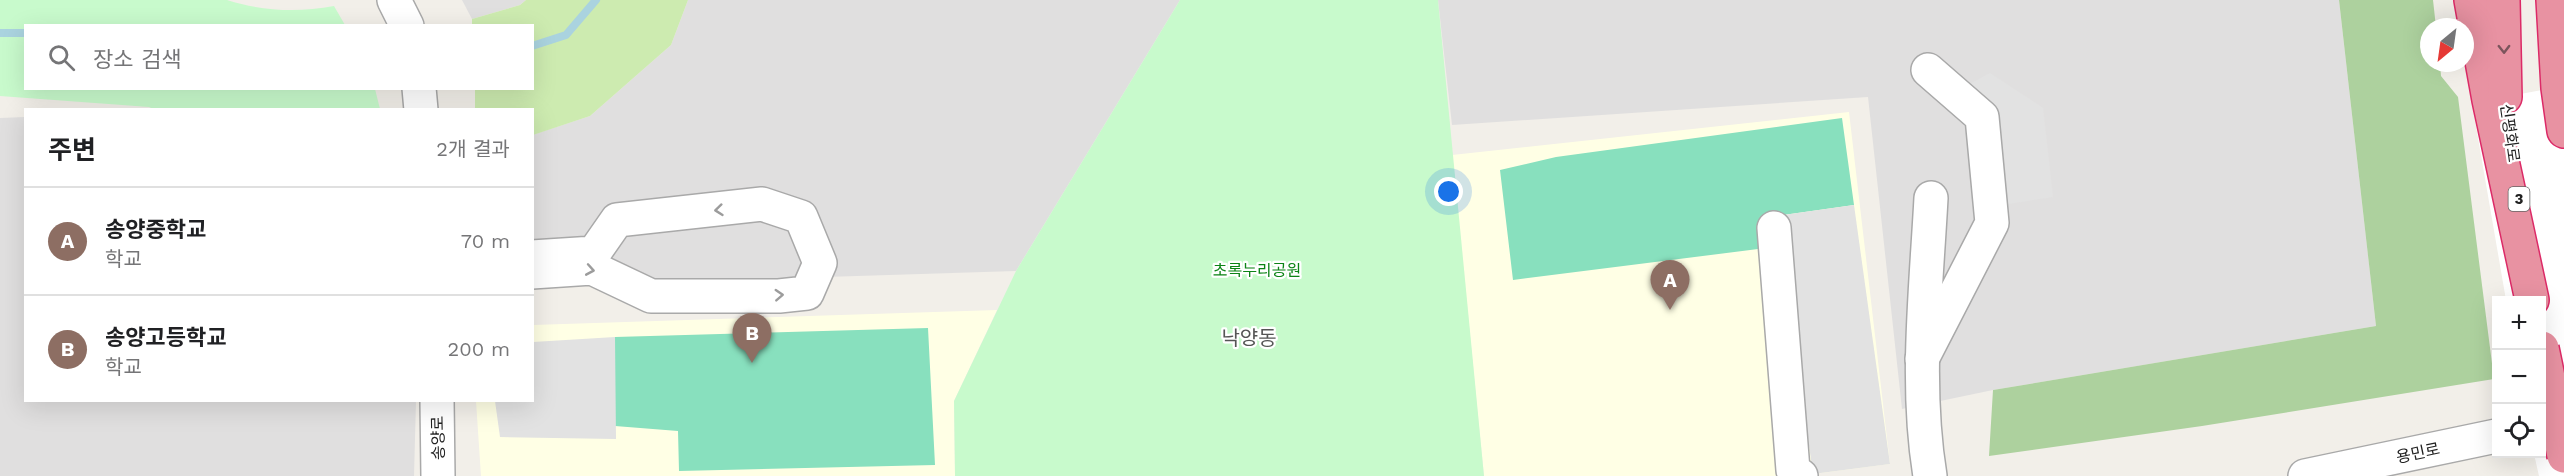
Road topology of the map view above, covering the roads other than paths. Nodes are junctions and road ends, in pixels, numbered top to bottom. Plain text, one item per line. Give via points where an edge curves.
1 (394, 0) edge
2 (2471, 0) edge
3 (2503, 0) edge
4 (2553, 0) edge
5 (406, 24) edge
6 (1928, 70) dead end
7 (2497, 98) junction
8 (2564, 131) edge
9 (1931, 198) dead end
10 (1774, 228) dead end
11 (534, 257) edge
12 (534, 272) edge
13 (2531, 296) edge
14 (2541, 350) edge
15 (1922, 359) junction
16 (437, 402) edge
17 (2564, 422) edge
18 (2546, 425) edge
19 (2492, 438) edge
20 (2564, 456) edge
21 (2429, 464) edge
22 (438, 476) edge
23 (1801, 476) edge
24 (1930, 476) edge
25 (2305, 476) edge

1 - 5 street
2 - 7 highway
3 -> 7 highway, 신평화로 / 3
4 - 8 highway
6 - 15 street via 1982,117 1992,223
7 - 13 highway, 신평화로 / 3
9 - 15 street
10 - 23 street via 1793,470
12 -> 11 street via 592,268 651,296 779,296 807,292 820,263 801,217 762,204 617,220 594,253
14 - 20 highway, bridge
15 - 24 street via 1924,438
16 - 22 street, 송양로
17 - 18 street
19 - 21 street, 용민로
21 - 25 street, 용민로

